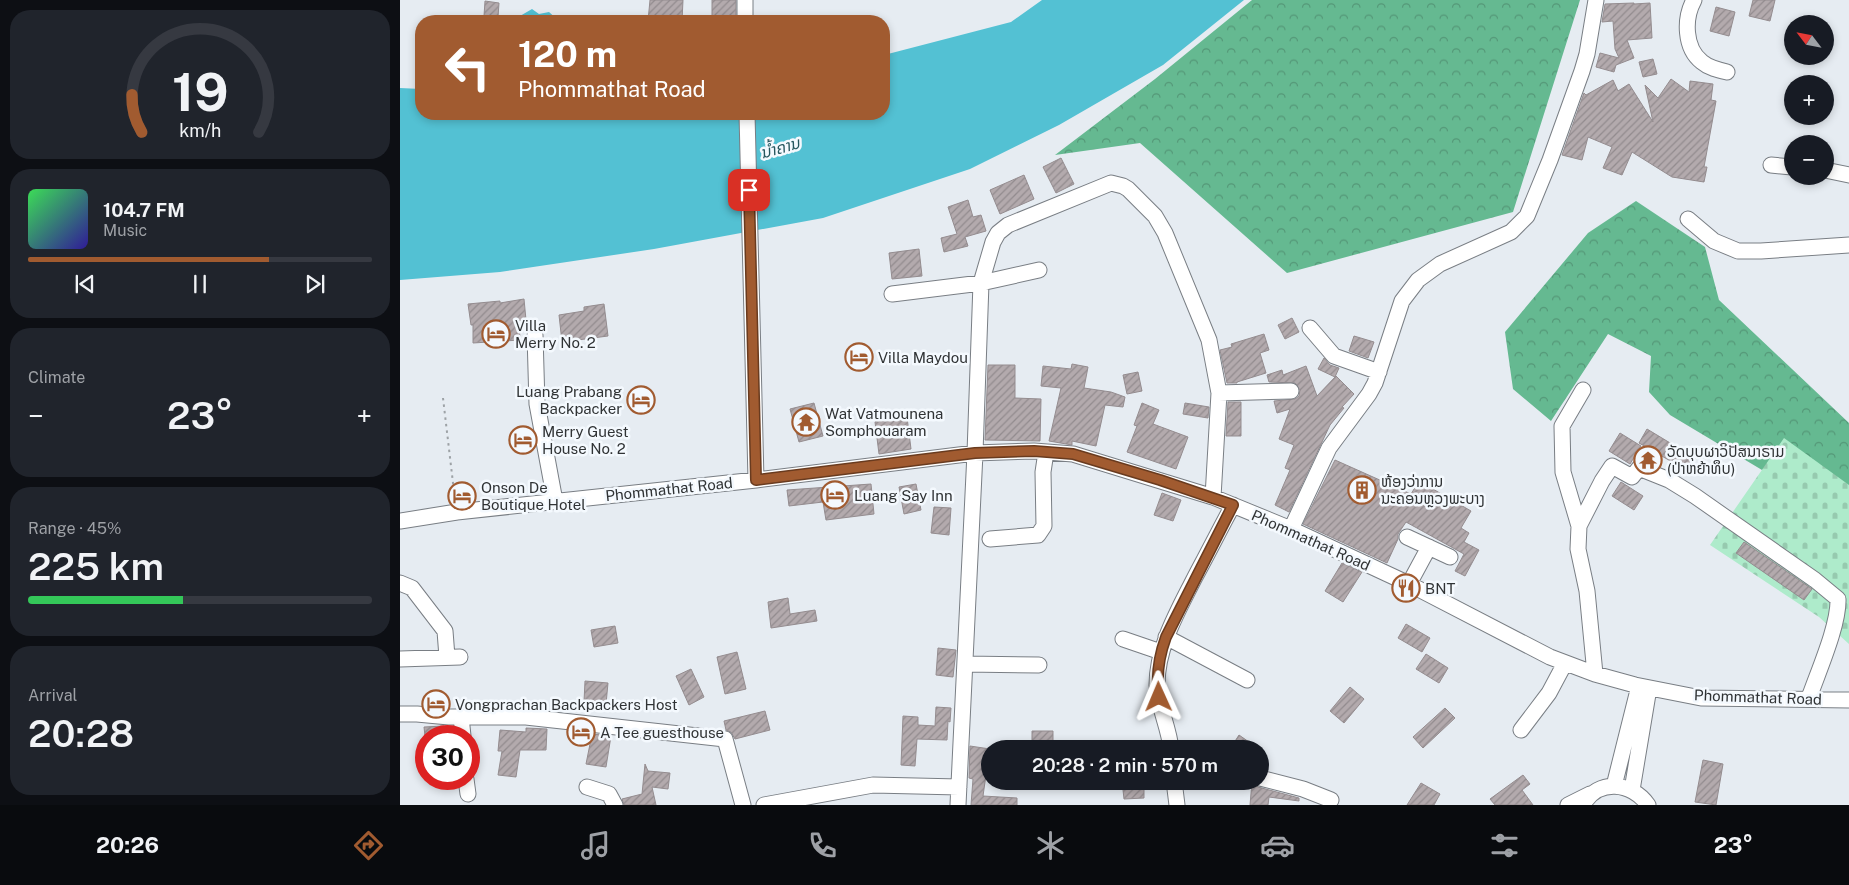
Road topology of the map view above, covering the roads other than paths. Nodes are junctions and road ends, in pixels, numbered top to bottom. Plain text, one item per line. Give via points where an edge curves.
1 (745, 0) edge
2 (1596, 0) edge
3 (1694, 0) edge
4 (745, 15) edge
5 (1727, 72) dead end
6 (747, 120) edge
7 (1771, 165) dead end
8 (1784, 166) edge
9 (1834, 172) edge
10 (1849, 175) edge
11 (1688, 218) dead end
12 (1849, 245) edge
13 (1038, 270) dead end
14 (981, 283) junction
15 (892, 294) dead end
16 (1310, 328) dead end
17 (535, 335) dead end
18 (1379, 372) junction
19 (1584, 390) dead end
20 (1291, 391) dead end
21 (1219, 393) junction
22 (1046, 452) junction
23 (975, 453) junction
24 (756, 480) junction
25 (1213, 497) junction
26 (555, 501) junction
27 (1233, 505) junction
28 (400, 521) edge
29 (1579, 526) junction
30 (1292, 529) junction
31 (1407, 537) dead end
32 (990, 540) dead end
33 (1429, 547) junction
34 (1450, 557) dead end
35 (400, 583) edge
36 (1409, 584) junction
37 (1166, 637) junction
38 (1123, 639) dead end
39 (1160, 652) junction
40 (400, 660) edge
41 (1565, 663) junction
42 (965, 664) junction
43 (1039, 665) dead end
44 (1595, 674) junction
45 (1247, 680) dead end
46 (1644, 687) junction
47 (1810, 698) junction
48 (1849, 700) edge
49 (400, 714) edge
50 (461, 717) junction
51 (462, 725) edge
52 (1521, 730) dead end
53 (1170, 740) edge
54 (1269, 780) edge
55 (1614, 786) junction
56 (587, 787) dead end
57 (958, 787) junction
58 (1175, 790) edge
59 (1632, 790) junction
60 (1594, 792) junction
61 (1331, 800) dead end
62 (615, 805) edge
63 (743, 805) edge
64 (764, 805) edge
65 (958, 805) edge
66 (1177, 805) edge
67 (1568, 805) edge
68 (1583, 805) edge
69 (1648, 805) edge

1 - 4 street
2 - 18 street via 1587,54 1531,208 1511,232 1440,264 1418,280 1402,302
3 - 5 street via 1687,30 1693,51 1709,67
6 - 24 street
7 - 8 street
9 - 10 street
11 - 12 street via 1714,240 1738,251
13 - 14 street
14 - 15 street
14 - 21 street via 993,242 1008,225 1105,185 1123,186 1142,202 1165,233 1208,340
14 - 23 street
16 - 18 street via 1334,356
17 - 26 street via 537,404
18 - 30 street via 1369,394 1329,448
19 - 29 street via 1562,426 1563,472
20 - 21 street
21 - 25 street
22 - 23 street, Phommathat Road
22 - 25 street, Phommathat Road via 1073,454
22 - 32 street via 1042,530 1038,535
23 - 24 street, Phommathat Road
23 - 42 street
24 - 26 street, Phommathat Road
25 - 27 street, Phommathat Road
26 - 28 street, Phommathat Road
27 - 30 street, Phommathat Road
27 - 37 street
29 - 44 street via 1578,549 1587,591
29 - 47 street via 1612,466 1632,477 1639,468 1669,480 1695,496 1831,591 1838,599 1838,609
30 - 36 street, Phommathat Road
31 - 33 street
33 - 34 street
33 - 36 street
35 - 40 street via 412,588 445,631 453,657
36 - 41 street, Phommathat Road
37 - 39 street
37 - 45 street
38 - 39 street
39 - 53 street via 1157,685
41 - 44 street, Phommathat Road
41 - 52 street via 1549,693
42 - 43 street
42 - 57 street
44 - 46 street, Phommathat Road
46 - 47 street, Phommathat Road via 1701,698
46 - 55 street
46 - 59 street
47 - 48 street, Phommathat Road
49 - 50 street
50 - 51 street
50 - 63 street via 526,717 725,739
54 - 61 street via 1303,788
55 - 59 street
55 - 60 street
56 - 62 street via 609,794
57 - 64 street via 873,785
57 - 65 street
58 - 66 street
59 - 69 street
60 - 67 street
60 - 68 street

